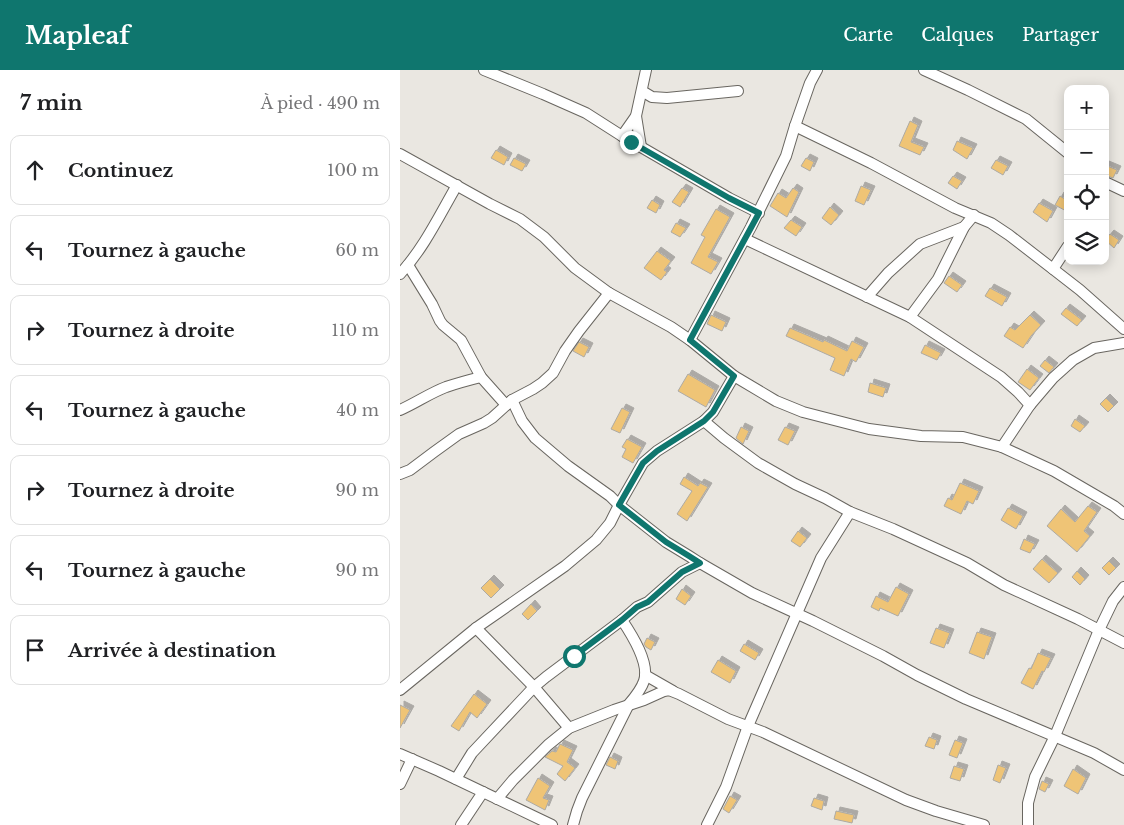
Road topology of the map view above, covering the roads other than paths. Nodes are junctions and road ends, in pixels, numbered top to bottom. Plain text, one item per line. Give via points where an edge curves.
1 (484, 70) edge
2 (646, 70) edge
3 (817, 70) edge
4 (925, 70) edge
5 (642, 91) junction
6 (738, 91) dead end
7 (636, 116) junction
8 (795, 126) junction
9 (622, 136) junction
10 (641, 147) junction
11 (1064, 150) edge
12 (400, 154) edge
13 (1109, 185) edge
14 (457, 186) junction
15 (1124, 191) edge
16 (759, 213) junction
17 (974, 215) junction
18 (964, 227) junction
19 (745, 239) junction
20 (1064, 252) edge
21 (408, 266) junction
22 (1053, 269) junction
23 (400, 274) edge
24 (609, 293) junction
25 (867, 297) junction
26 (910, 317) junction
27 (1124, 329) edge
28 (690, 340) junction
29 (1124, 343) edge
30 (734, 376) junction
31 (481, 377) junction
32 (509, 403) junction
33 (1030, 405) junction
34 (400, 410) edge
35 (704, 421) junction
36 (1002, 446) junction
37 (400, 474) edge
38 (619, 505) junction
39 (850, 512) junction
40 (1124, 514) edge
41 (700, 563) junction
42 (1124, 587) edge
43 (796, 614) junction
44 (622, 620) junction
45 (476, 628) junction
46 (1099, 630) junction
47 (1124, 643) edge
48 (645, 675) junction
49 (534, 688) junction
50 (400, 690) edge
51 (674, 692) junction
52 (629, 704) junction
53 (748, 726) junction
54 (569, 728) junction
55 (1055, 736) junction
56 (400, 754) edge
57 (412, 759) junction
58 (1124, 770) edge
59 (456, 779) junction
60 (400, 784) edge
61 (483, 792) junction
62 (497, 799) junction
63 (461, 825) edge
64 (552, 825) edge
65 (573, 825) edge
66 (707, 825) edge
67 (984, 825) edge
68 (1028, 825) edge

1 - 9 street via 586,113
2 - 5 street
3 - 8 street
4 - 11 street via 1026,119
5 - 6 street via 652,97 667,98
5 - 7 street
7 - 9 street
7 - 10 street
8 - 16 street via 786,156
8 - 17 street
9 - 10 street
10 - 16 street
12 - 14 street
13 - 15 street
14 - 21 street
14 - 24 street via 520,219 544,237 575,268
16 - 19 street
17 - 18 street
17 - 22 street via 1009,235
18 - 25 street via 920,244
18 - 26 street via 938,279
19 - 25 street
19 - 28 street
20 - 22 street
21 - 23 street
21 - 31 street via 440,321 461,340
22 - 27 street
24 - 28 street
24 - 32 street via 548,379
25 - 26 street
26 - 33 street via 1001,377
28 - 30 street
29 - 33 street via 1094,348 1073,360
30 - 35 street
30 - 36 street via 776,401 803,412 869,430 963,437
31 - 32 street
31 - 34 street via 446,387
32 - 37 street via 492,418 459,434
32 - 38 street via 534,438
33 - 36 street
35 - 38 street via 643,463
35 - 39 street via 758,463
36 - 40 street via 1054,471
38 - 41 street via 666,542
38 - 45 street via 596,540 565,566
39 - 43 street via 821,558
39 - 46 street via 916,539
41 - 43 street
41 - 44 street via 682,572
42 - 46 street
43 - 53 street
43 - 55 street via 966,699
44 - 48 street via 637,646
44 - 49 street
45 - 49 street
45 - 50 street
46 - 47 street
46 - 55 street
48 - 51 street
48 - 52 street via 644,682
49 - 54 street
49 - 59 street via 472,753
51 - 52 street via 664,691
51 - 53 street
52 - 54 street
52 - 65 street via 582,798
53 - 66 street via 726,787
53 - 67 street via 916,804
54 - 62 street via 548,745
55 - 58 street
55 - 68 street via 1030,792
56 - 57 street
57 - 59 street
57 - 60 street
59 - 61 street
61 - 62 street
61 - 63 street
62 - 64 street

